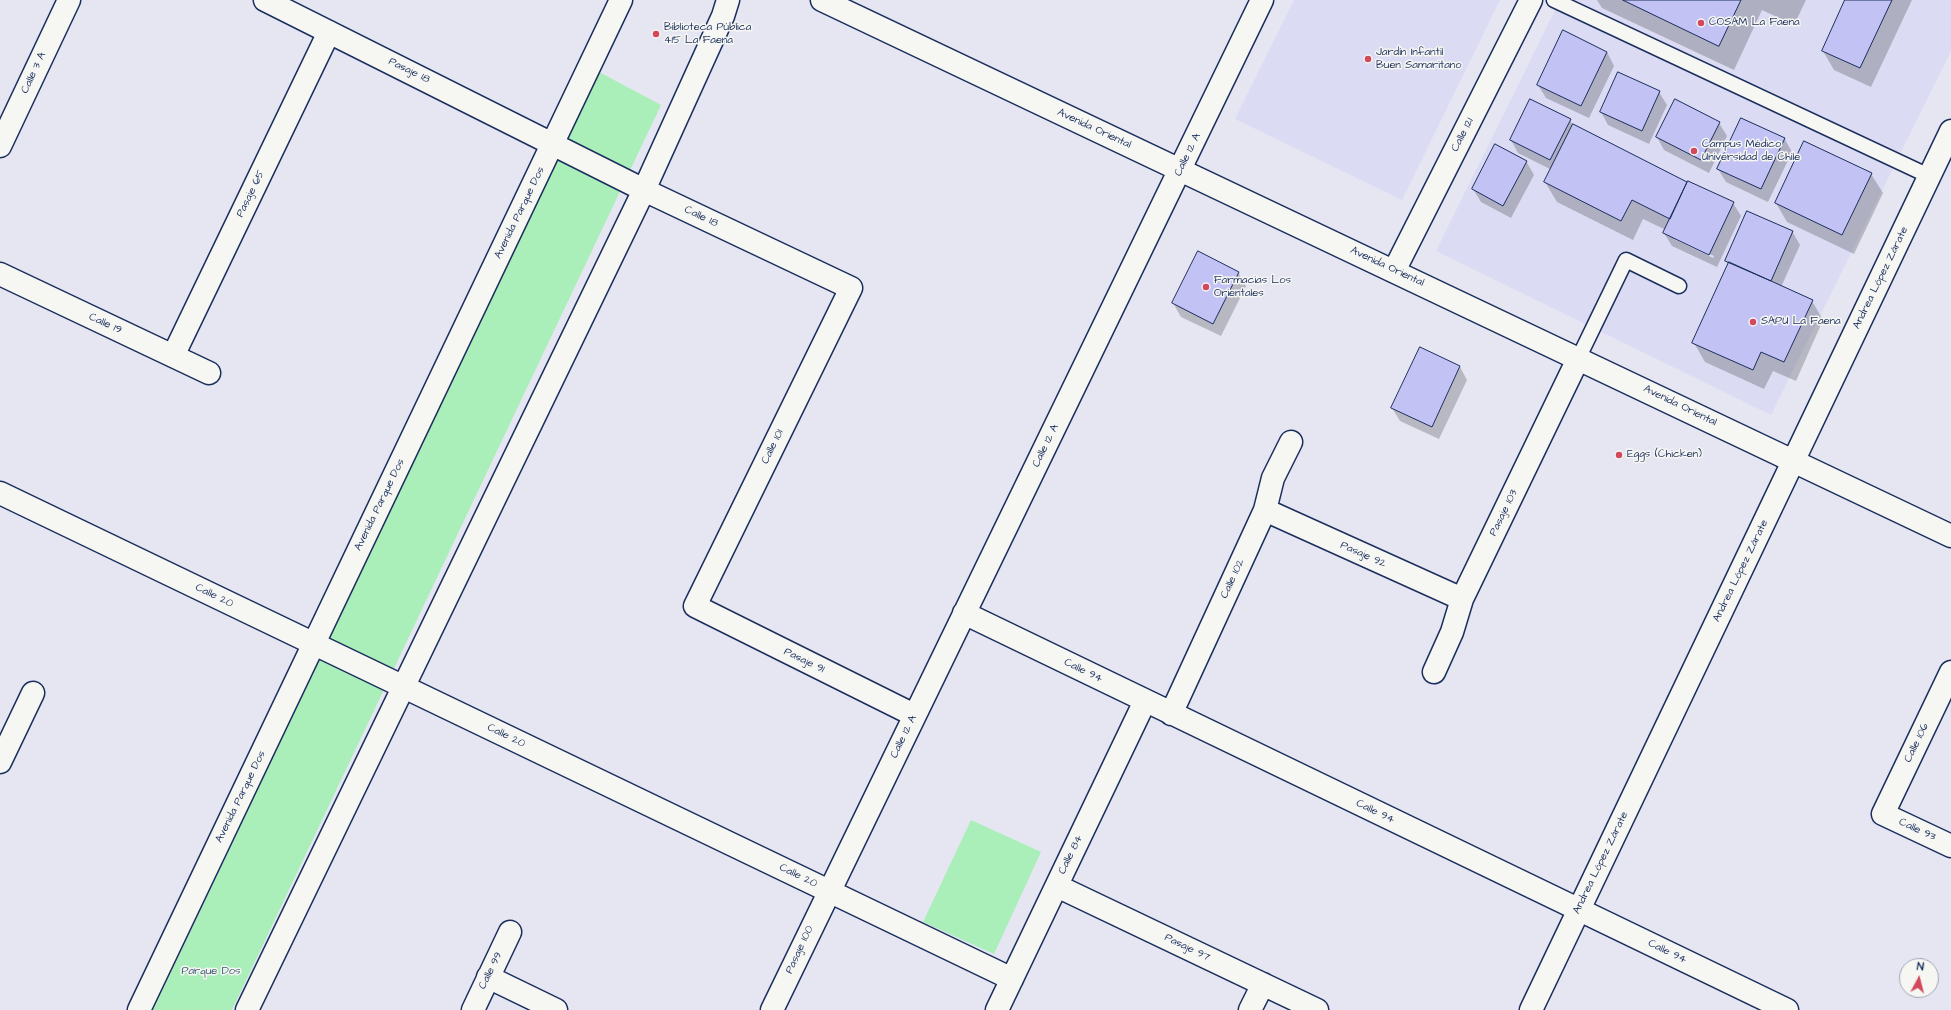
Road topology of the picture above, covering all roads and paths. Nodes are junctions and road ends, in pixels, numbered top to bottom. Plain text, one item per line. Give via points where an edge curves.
1 (69, 0) edge
2 (265, 0) edge
3 (621, 0) edge
4 (728, 0) edge
5 (822, 0) edge
6 (1262, 0) edge
7 (1531, 0) edge
8 (1554, 0) edge
9 (329, 32) junction
10 (1951, 131) edge
11 (553, 143) junction
12 (0, 146) edge
13 (1181, 170) junction
14 (1929, 176) junction
15 (644, 190) junction
16 (1394, 271) junction
17 (0, 274) edge
18 (1679, 286) dead end
19 (851, 288) joint
20 (173, 356) junction
21 (1579, 358) junction
22 (209, 373) dead end
23 (1291, 442) dead end
24 (1794, 461) junction
25 (0, 493) edge
26 (1264, 510) junction
27 (1951, 536) edge
28 (1462, 599) junction
29 (695, 606) joint
30 (964, 614) junction
31 (314, 644) junction
32 (1434, 672) dead end
33 (1951, 672) edge
34 (403, 687) junction
35 (34, 693) dead end
36 (1145, 701) junction
37 (1171, 714) junction
38 (914, 715) junction
39 (1, 756) edge
40 (1883, 814) joint
41 (1951, 846) edge
42 (1057, 886) junction
43 (828, 891) junction
44 (1579, 910) junction
45 (510, 932) dead end
46 (488, 978) junction
47 (1012, 979) junction
48 (1263, 984) junction
49 (139, 1010) edge
50 (247, 1010) edge
51 (473, 1010) edge
52 (556, 1010) edge
53 (772, 1010) edge
54 (997, 1010) edge
55 (1250, 1010) edge
56 (1318, 1010) edge
57 (1531, 1010) edge
58 (1787, 1010) edge

1 - 12 street, Calle 3 A
2 - 9 street, Pasaje 18
3 - 11 street, Avenida Parque Dos
4 - 15 street
5 - 13 street, Avenida Oriental
6 - 13 street, Calle 12 A
7 - 16 street, Calle 121
8 - 14 lane
9 - 11 street, Pasaje 18
9 - 20 street, Pasaje 65
10 - 14 street, Andrea López Zárate
11 - 15 street, Calle 18
11 - 31 street, Avenida Parque Dos
13 - 16 street, Avenida Oriental
13 - 30 street, Calle 12 A
14 - 24 street, Andrea López Zárate
15 - 19 street, Calle 18
15 - 34 street
16 - 21 street, Avenida Oriental
17 - 20 street, Calle 19
18 - 21 lane via 1626,260
19 - 29 street, Calle 101
20 - 22 street, Calle 19
21 - 24 street, Avenida Oriental
21 - 28 street, Pasaje 103
23 - 26 street, Calle 102 via 1273,478
24 - 27 street, Avenida Oriental
24 - 44 street, Andrea López Zárate
25 - 31 street, Calle 20
26 - 28 street, Pasaje 92
26 - 37 street, Calle 102
28 - 32 street, Pasaje 103 via 1452,632
29 - 38 street, Pasaje 91
30 - 36 street, Calle 94
30 - 38 street, Calle 12 A
31 - 34 street, Calle 20
31 - 49 street, Avenida Parque Dos
33 - 40 street, Calle 106
34 - 43 street, Calle 20
34 - 50 street
35 - 39 street
36 - 37 street, Calle 94
36 - 42 street, Calle 84
37 - 44 street, Calle 94
38 - 43 street, Calle 12 A
40 - 41 street, Calle 93
42 - 47 street, Calle 84
42 - 48 street, Pasaje 97
43 - 47 street, Calle 20
43 - 53 street, Pasaje 100
44 - 57 street, Andrea López Zárate
44 - 58 street, Calle 94
45 - 46 street, Calle 99
46 - 51 street, Calle 99
46 - 52 street
47 - 54 street, Calle 84
48 - 55 street
48 - 56 street, Pasaje 97

